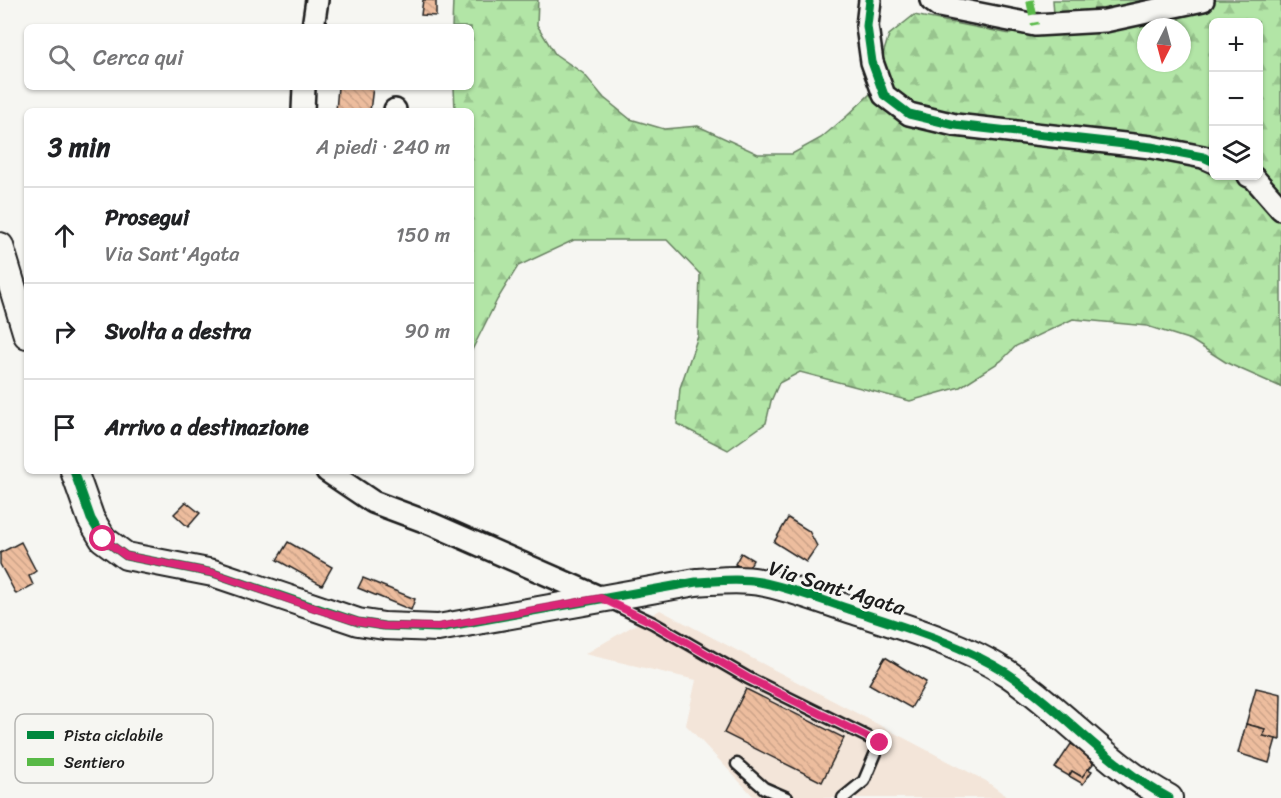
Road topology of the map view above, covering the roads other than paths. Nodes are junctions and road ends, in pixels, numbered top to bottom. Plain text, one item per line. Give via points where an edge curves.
1 (317, 0) edge
2 (870, 0) edge
3 (931, 0) edge
4 (1203, 0) edge
5 (313, 24) edge
6 (304, 90) edge
7 (303, 108) edge
8 (1209, 160) edge
9 (1256, 180) edge
10 (1281, 209) edge
11 (0, 246) edge
12 (24, 325) edge
13 (75, 474) edge
14 (331, 474) edge
15 (601, 598) junction
16 (737, 764) dead end
17 (787, 798) edge
18 (843, 798) edge
19 (1169, 798) edge

1 - 5 street
2 - 8 street via 867,26 872,63 884,94 909,114 955,125 1151,147
3 - 4 street via 939,6 1035,25 1105,21
6 - 7 street
9 - 10 street
11 - 12 street
13 - 15 street, Via Sant'Agata via 91,519 103,539 126,556 213,573 358,622 438,627
14 - 15 street via 373,502
15 - 18 lane via 748,678 880,743 864,781
15 - 19 street, Via Sant'Agata via 696,582 758,582 895,624 942,641 1007,674 1119,766
16 - 17 lane via 764,788

